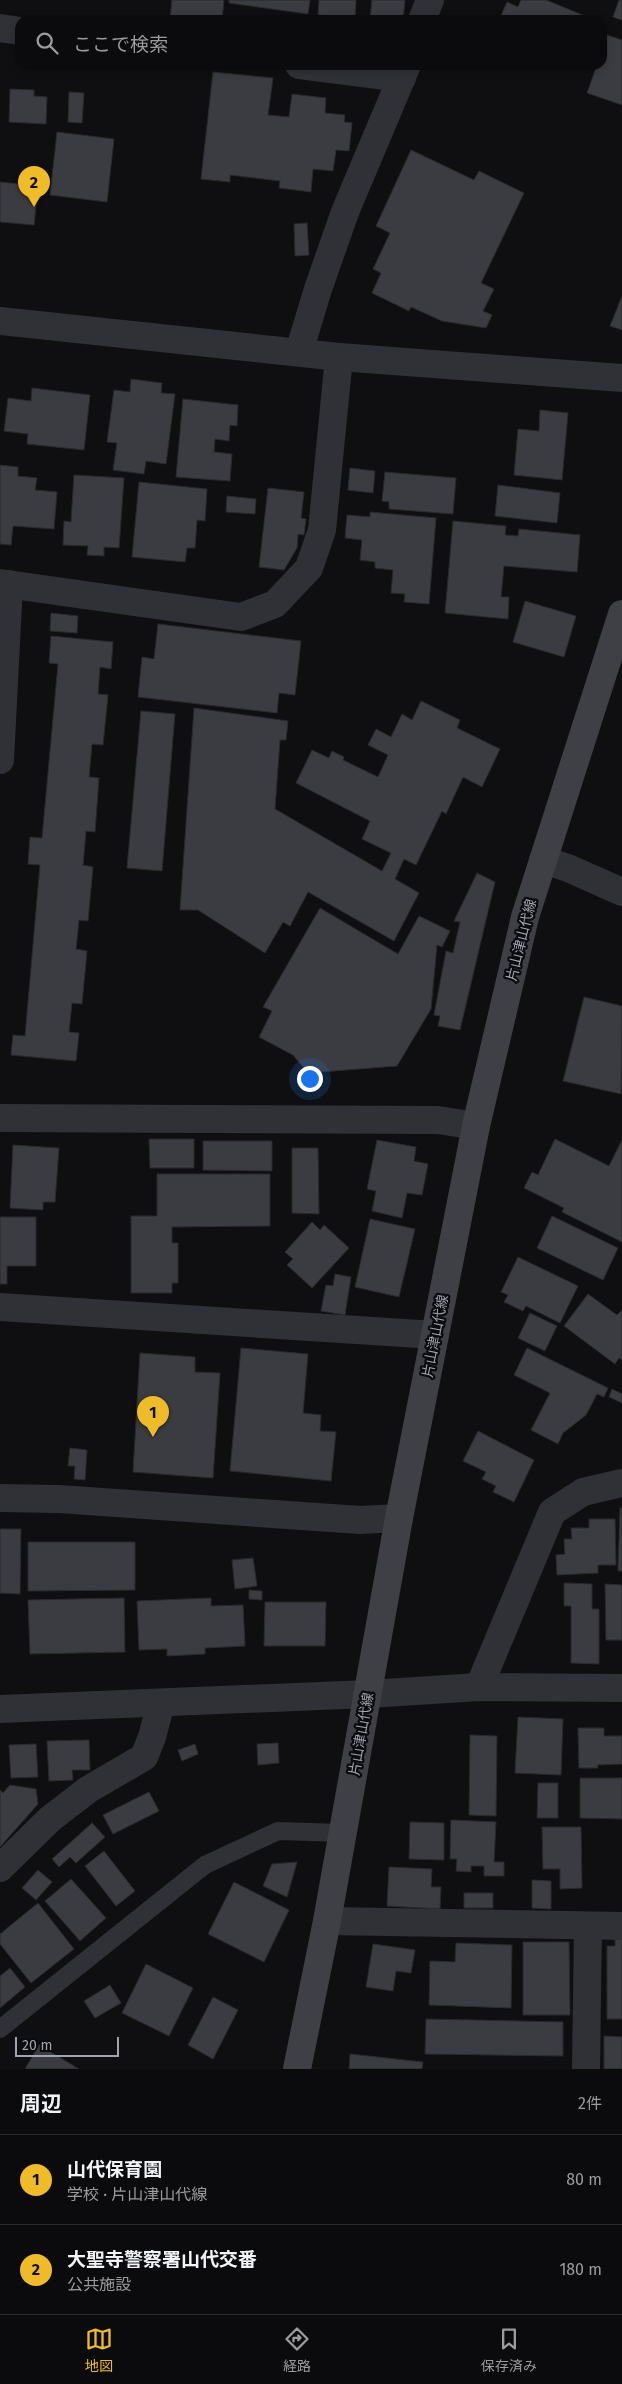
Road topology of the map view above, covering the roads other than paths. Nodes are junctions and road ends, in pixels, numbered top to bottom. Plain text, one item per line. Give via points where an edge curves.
1 (430, 0) edge
2 (424, 15) edge
3 (0, 28) edge
4 (15, 30) edge
5 (386, 70) edge
6 (404, 71) edge
7 (0, 321) edge
8 (299, 352) junction
9 (339, 357) junction
10 (622, 378) edge
11 (4, 583) edge
12 (622, 614) edge
13 (0, 760) edge
14 (543, 860) junction
15 (622, 892) edge
16 (0, 1118) edge
17 (476, 1126) junction
18 (0, 1307) edge
19 (435, 1335) junction
20 (622, 1483) edge
21 (0, 1498) edge
22 (399, 1518) junction
23 (478, 1687) junction
24 (622, 1688) edge
25 (368, 1694) junction
26 (161, 1703) junction
27 (0, 1709) edge
28 (343, 1833) junction
29 (0, 1868) edge
30 (327, 1921) junction
31 (622, 1926) edge
32 (588, 1927) junction
33 (0, 2029) edge
34 (298, 2069) edge
35 (586, 2069) edge

1 - 2 street
3 - 4 street
5 - 6 street
6 - 8 street via 345,212
7 - 8 street
8 - 9 street
9 - 10 street
9 - 11 street via 322,530 309,568 275,604 241,617
11 - 13 street
12 - 14 main road, 片山津山代線
14 - 15 street
14 - 17 main road, 片山津山代線 via 525,917
16 - 17 street via 438,1120
17 - 19 main road, 片山津山代線
18 - 19 street
19 - 22 main road, 片山津山代線
20 - 23 street via 583,1492 552,1512
21 - 22 street via 360,1520
22 - 25 main road, 片山津山代線
23 - 24 street
23 - 25 street
25 - 26 street
25 - 28 main road, 片山津山代線
26 - 27 street
26 - 29 street via 144,1757 89,1790 50,1819
28 - 30 main road, 片山津山代線
28 - 33 lane via 278,1831 205,1865
30 - 32 street
30 - 34 main road, 片山津山代線
31 - 32 street
32 - 35 street

